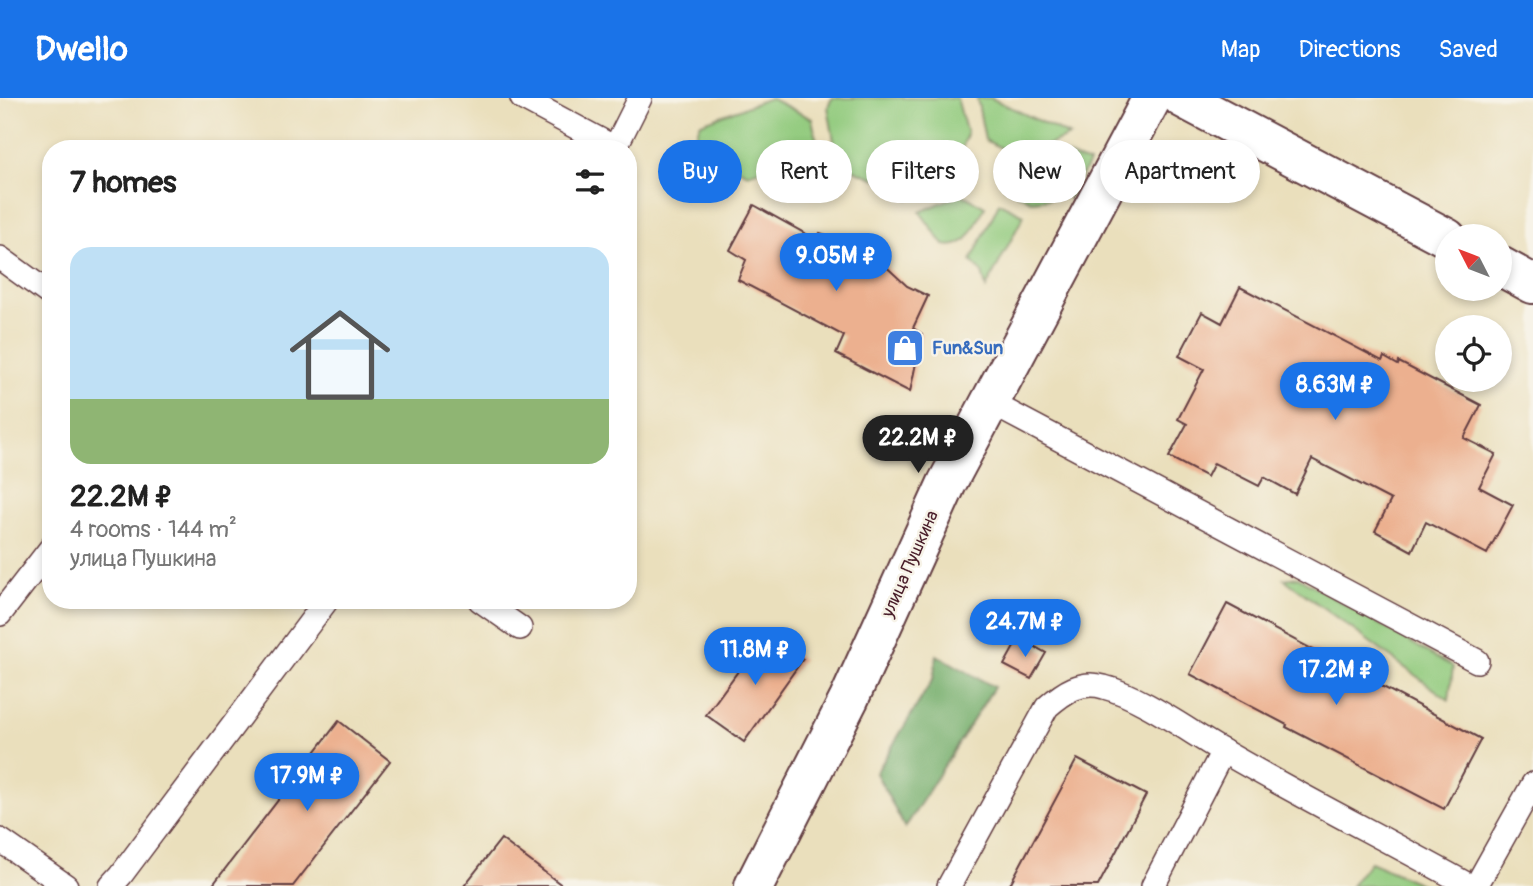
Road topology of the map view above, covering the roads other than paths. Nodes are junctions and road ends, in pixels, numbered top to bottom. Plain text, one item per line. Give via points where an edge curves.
1 (522, 98) edge
2 (640, 98) edge
3 (1152, 98) edge
4 (1182, 98) edge
5 (600, 140) edge
6 (619, 140) edge
7 (1435, 232) edge
8 (0, 258) edge
9 (1512, 273) edge
10 (1533, 284) edge
11 (42, 288) edge
12 (991, 403) junction
13 (42, 560) edge
14 (320, 609) edge
15 (493, 609) edge
16 (0, 614) edge
17 (520, 628) dead end
18 (1477, 662) dead end
19 (1223, 751) junction
20 (1533, 784) edge
21 (0, 840) edge
22 (66, 886) edge
23 (110, 886) edge
24 (754, 886) edge
25 (948, 886) edge
26 (1153, 886) edge
27 (1470, 886) edge
28 (1476, 886) edge

1 - 5 lane
2 - 6 lane
3 - 12 street, улица Пушкина
4 - 7 street
8 - 11 lane
9 - 10 street
12 - 18 lane
12 - 24 street, улица Пушкина via 947,483 849,699
13 - 16 lane
14 - 23 lane
15 - 17 lane
19 - 25 lane via 1105,687 1087,684 1070,689 1047,707
19 - 26 lane
19 - 27 lane
20 - 28 lane
21 - 22 lane

